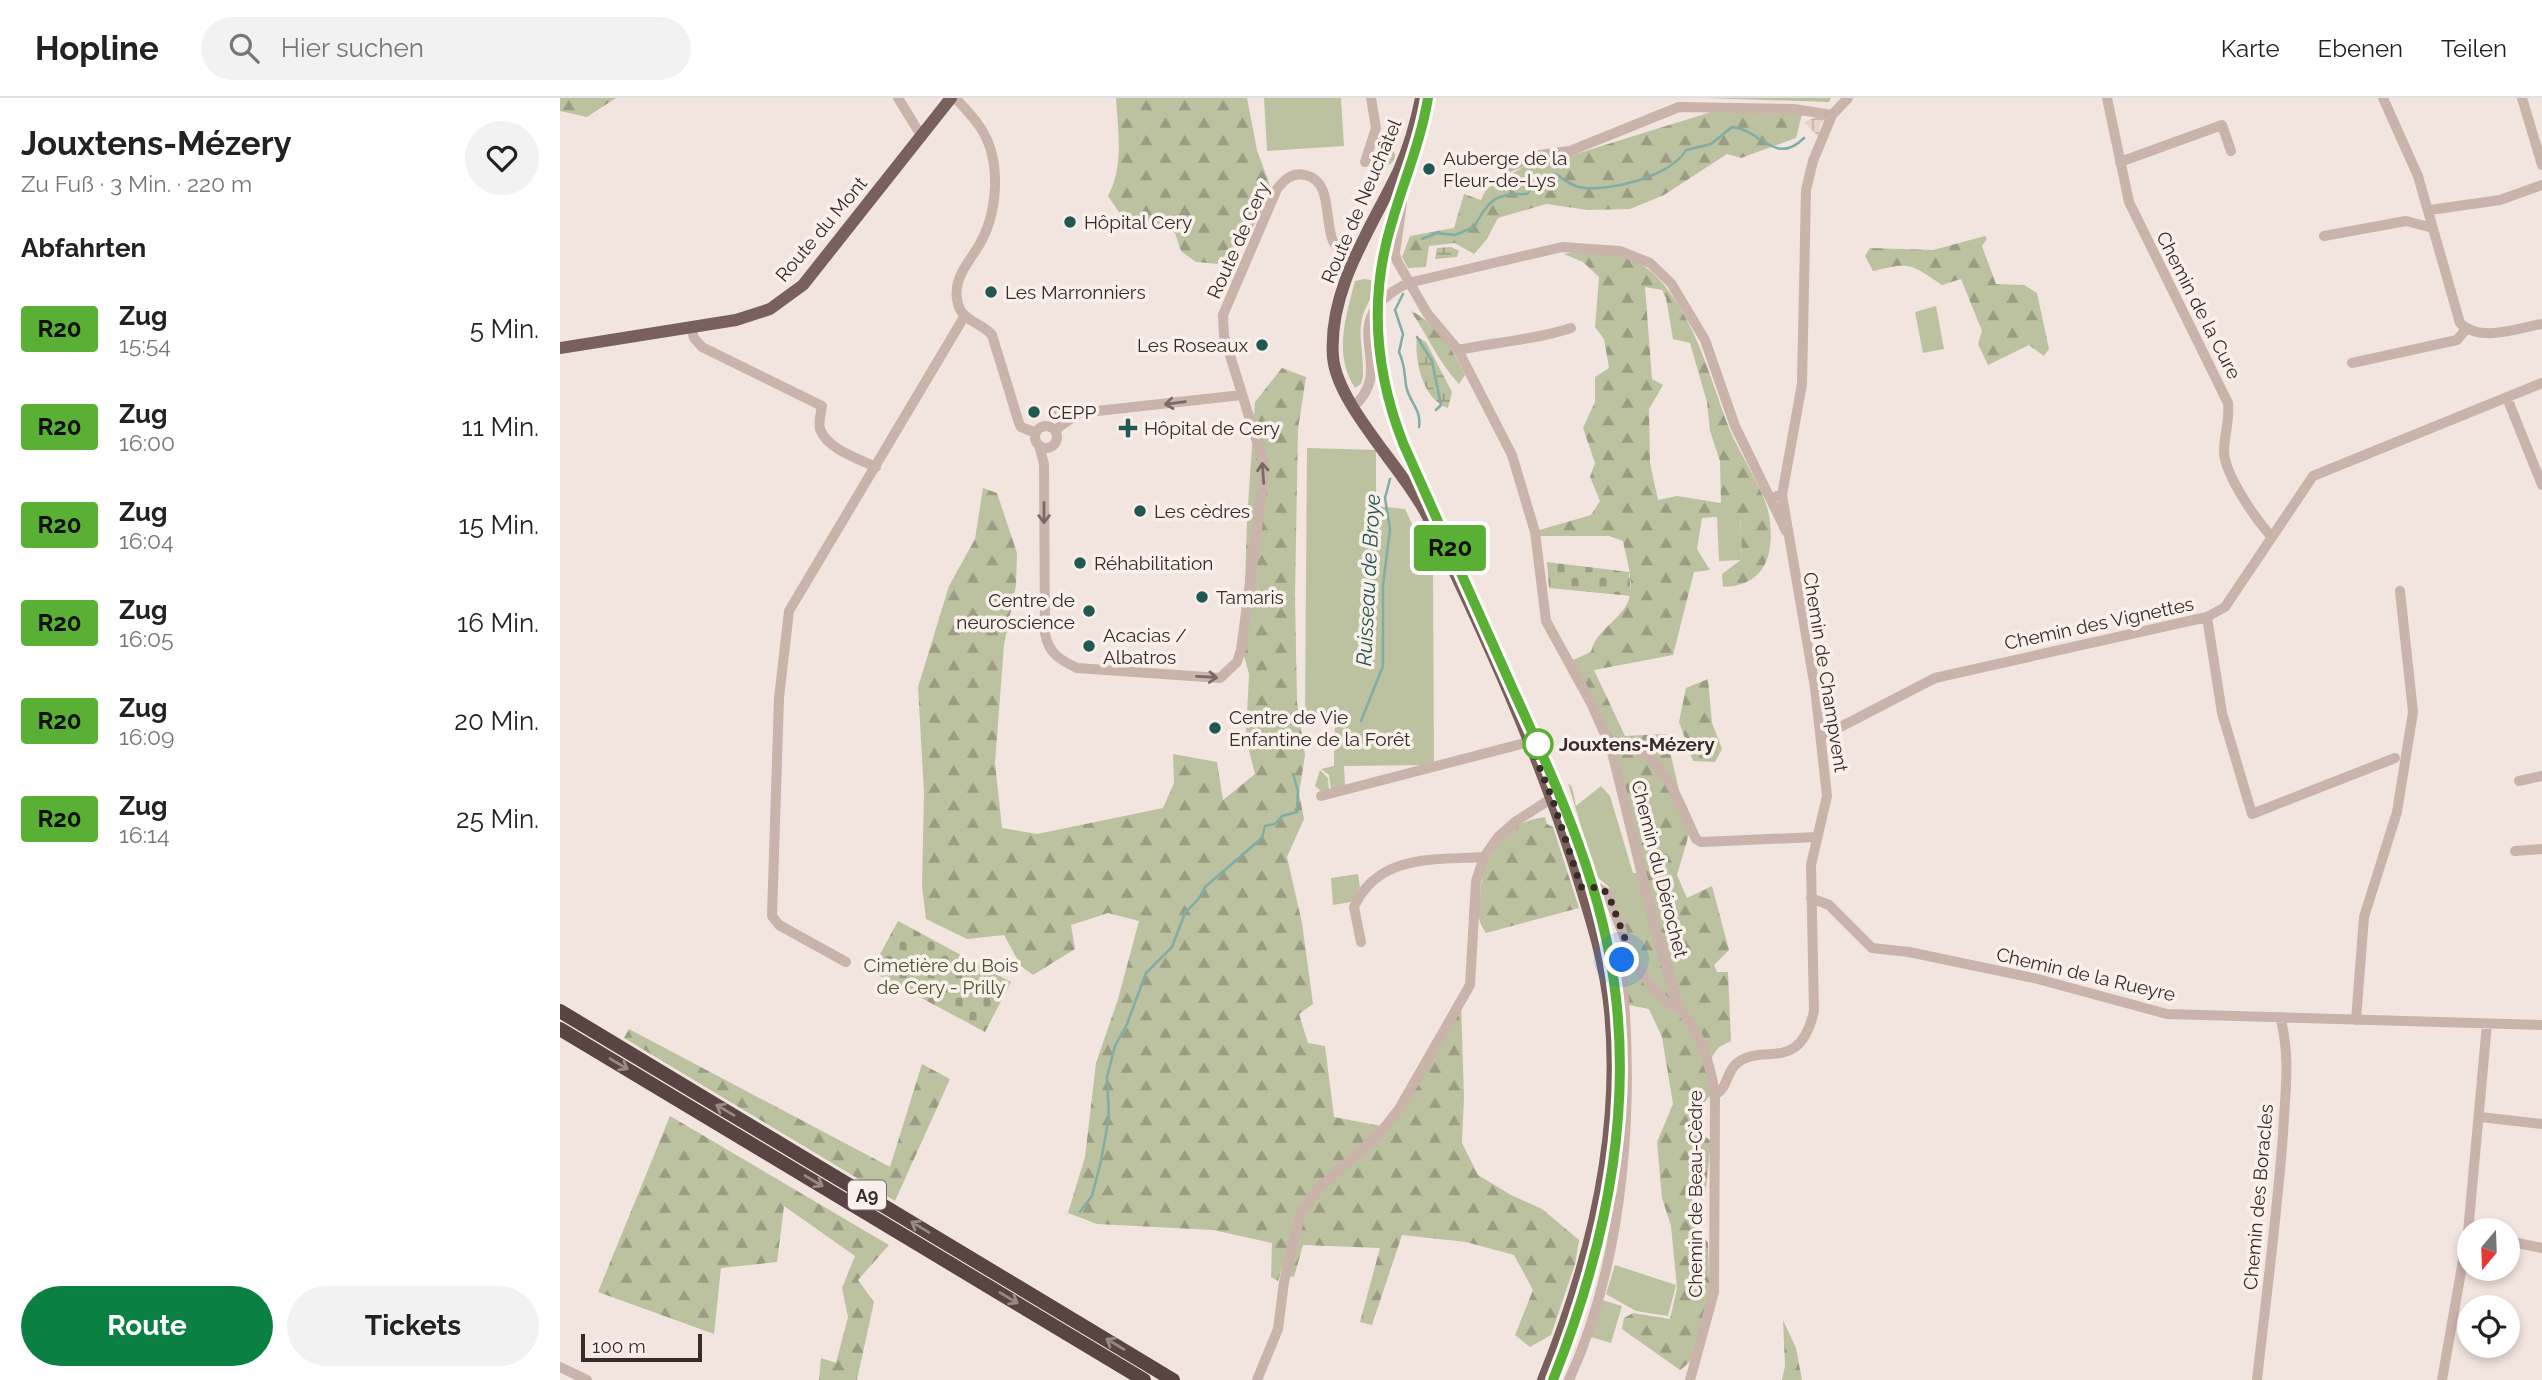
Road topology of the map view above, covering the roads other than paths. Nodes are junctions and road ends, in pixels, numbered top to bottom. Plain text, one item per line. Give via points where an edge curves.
1 (898, 98) edge
2 (953, 98) edge
3 (1371, 98) edge
4 (1420, 98) edge
5 (1848, 98) edge
6 (2383, 98) edge
7 (2522, 98) edge
8 (2109, 99) edge
9 (1832, 116) junction
10 (922, 137) junction
11 (2231, 151) dead end
12 (1500, 161) dead end
13 (1365, 162) dead end
14 (2120, 162) junction
15 (2542, 165) edge
16 (2542, 185) edge
17 (1402, 202) dead end
18 (2430, 210) junction
19 (2433, 228) junction
20 (2324, 236) dead end
21 (1354, 258) junction
22 (1408, 283) junction
23 (964, 317) junction
24 (2542, 324) edge
25 (691, 327) junction
26 (1571, 328) dead end
27 (2466, 329) junction
28 (560, 348) edge
29 (1458, 349) junction
30 (2353, 363) dead end
31 (2542, 383) edge
32 (1242, 395) junction
33 (2507, 398) junction
34 (1353, 407) junction
35 (1053, 411) dead end
36 (1073, 416) junction
37 (1055, 430) junction
38 (1036, 433) junction
39 (1039, 445) junction
40 (876, 467) junction
41 (2542, 485) edge
42 (1782, 495) junction
43 (1769, 497) junction
44 (1786, 531) junction
45 (2272, 537) junction
46 (2400, 592) dead end
47 (2207, 617) junction
48 (1821, 737) junction
49 (1529, 742) junction
50 (1611, 748) junction
51 (2395, 758) dead end
52 (2542, 776) edge
53 (2519, 781) dead end
54 (1321, 796) dead end
55 (1552, 798) junction
56 (1816, 837) junction
57 (2542, 849) edge
58 (2515, 851) dead end
59 (1484, 858) junction
60 (1581, 887) junction
61 (1811, 898) junction
62 (1361, 942) dead end
63 (1630, 952) junction
64 (846, 962) dead end
65 (1669, 982) junction
66 (1650, 985) junction
67 (1679, 1009) junction
68 (560, 1011) edge
69 (2280, 1017) junction
70 (2356, 1020) junction
71 (2487, 1024) junction
72 (2542, 1025) edge
73 (560, 1029) edge
74 (1715, 1095) junction
75 (2480, 1117) junction
76 (2542, 1125) edge
77 (2470, 1218) edge
78 (2520, 1243) edge
79 (2542, 1248) edge
80 (2460, 1281) edge
81 (560, 1367) edge
82 (587, 1380) edge
83 (1144, 1380) edge
84 (1173, 1380) edge
85 (1257, 1380) edge
86 (1543, 1380) edge
87 (1569, 1380) edge
88 (1690, 1380) edge
89 (2257, 1380) edge
90 (2442, 1380) edge

1 - 10 street
2 - 10 main road, Route du Mont
2 - 23 street via 981,128 989,144 995,192 985,234 956,287
3 - 13 street via 1376,128
4 - 21 main road, Route de Neuchâtel via 1406,153
5 - 9 street, Chemin de Champvent
6 - 18 street
7 - 15 street
8 - 14 street, Chemin de la Cure
9 - 12 street via 1802,109 1679,107 1570,151 1539,155 1509,167
9 - 42 street, Chemin de Champvent via 1813,161 1804,201 1803,374
10 - 25 main road, Route du Mont via 795,293 761,313
11 - 14 street via 2222,125
14 - 45 street, Chemin de la Cure via 2122,181 2140,226 2228,403 2224,454 2228,466 2256,519
16 - 18 street via 2500,200
17 - 22 street, Chemin du Dérochet via 1395,253
18 - 19 street
19 - 20 street via 2406,221
19 - 27 street via 2457,316
21 - 32 street, Route de Cery via 1335,246 1317,182 1299,174 1285,180 1277,189 1223,316 1224,336
21 - 34 main road, Route de Neuchâtel via 1336,322 1333,356 1339,382
22 - 29 street, Chemin du Dérochet
22 - 34 street via 1384,296 1371,315 1367,334 1372,378
22 - 43 street, Chemin de Champvent via 1562,247 1620,251 1650,263 1671,283 1705,340 1735,426
23 - 38 street via 992,335 1019,423
23 - 40 street
24 - 27 street via 2493,332
25 - 28 main road, Route du Mont
25 - 40 street via 702,347 822,406 819,426 825,438
26 - 29 street via 1541,338
27 - 30 street via 2458,340
29 - 50 street, Chemin du Dérochet via 1511,454 1535,532 1550,631
31 - 33 street, Chemin des Vignettes
32 -> 36 street
39 -> 32 street, Route de Cery via 1044,464 1045,633 1050,649 1077,668 1220,678 1237,662 1241,650 1264,488 1265,468
33 - 41 street
33 - 45 street, Chemin des Vignettes via 2314,476
34 - 49 main road, Route de Neuchâtel via 1427,514
35 - 36 street
36 - 37 street
37 - 38 street via 1045,425
37 - 39 street via 1055,444
38 - 39 street
40 - 64 street via 789,611 779,698 772,916 779,925
42 - 43 street
42 - 44 street, Chemin de Champvent
43 - 44 street, Chemin de Champvent
44 - 48 street, Chemin de Champvent
45 - 47 street, Chemin des Vignettes via 2225,607
46 - 70 street via 2413,712 2397,812 2364,917
47 - 48 street, Chemin des Vignettes via 1935,678
47 - 51 street via 2222,713 2252,814
48 - 56 street, Chemin de Champvent via 1827,796
49 - 54 street
49 - 55 main road, Route de Neuchâtel
50 - 56 street via 1645,755 1664,776 1701,842
50 - 65 street, Chemin du Dérochet
52 - 53 street
55 - 59 street via 1498,837
55 - 60 main road, Route de Neuchâtel
56 - 61 street, Chemin de Champvent
57 - 58 street
59 - 62 street via 1386,868 1370,880 1354,906
59 - 85 street via 1476,881 1472,976 1467,994 1392,1120 1318,1189 1300,1215 1278,1329
60 - 63 street, Chemin de Beau-Cèdre via 1595,886 1607,893
60 - 86 main road, Route de Neuchâtel via 1608,997 1611,1114 1585,1253
61 - 69 street, Chemin de la Rueyre via 1829,905 1872,947 2034,978 2167,1014
61 - 74 street, Chemin de Champvent via 1814,1011 1809,1029 1791,1049 1736,1065
63 - 66 street, Chemin de Beau-Cèdre
63 - 87 street via 1620,966 1628,1046 1626,1125 1616,1216 1598,1298
65 - 66 street via 1661,988
65 - 67 street, Chemin du Dérochet
66 - 67 street, Chemin de Beau-Cèdre
67 - 74 street, Chemin de Beau-Cèdre via 1700,1043
84 -> 68 highway, A9
69 - 70 street, Chemin de la Rueyre
69 - 89 street, Chemin des Boracles via 2288,1053 2285,1105
70 - 71 street, Chemin de la Rueyre
71 - 72 street, Chemin de la Rueyre
71 - 75 street
73 -> 83 highway, A9
74 - 88 street, Chemin de Beau-Cèdre via 1714,1292
75 - 76 street
75 - 77 street
78 - 79 street
80 - 90 street
81 - 82 street

